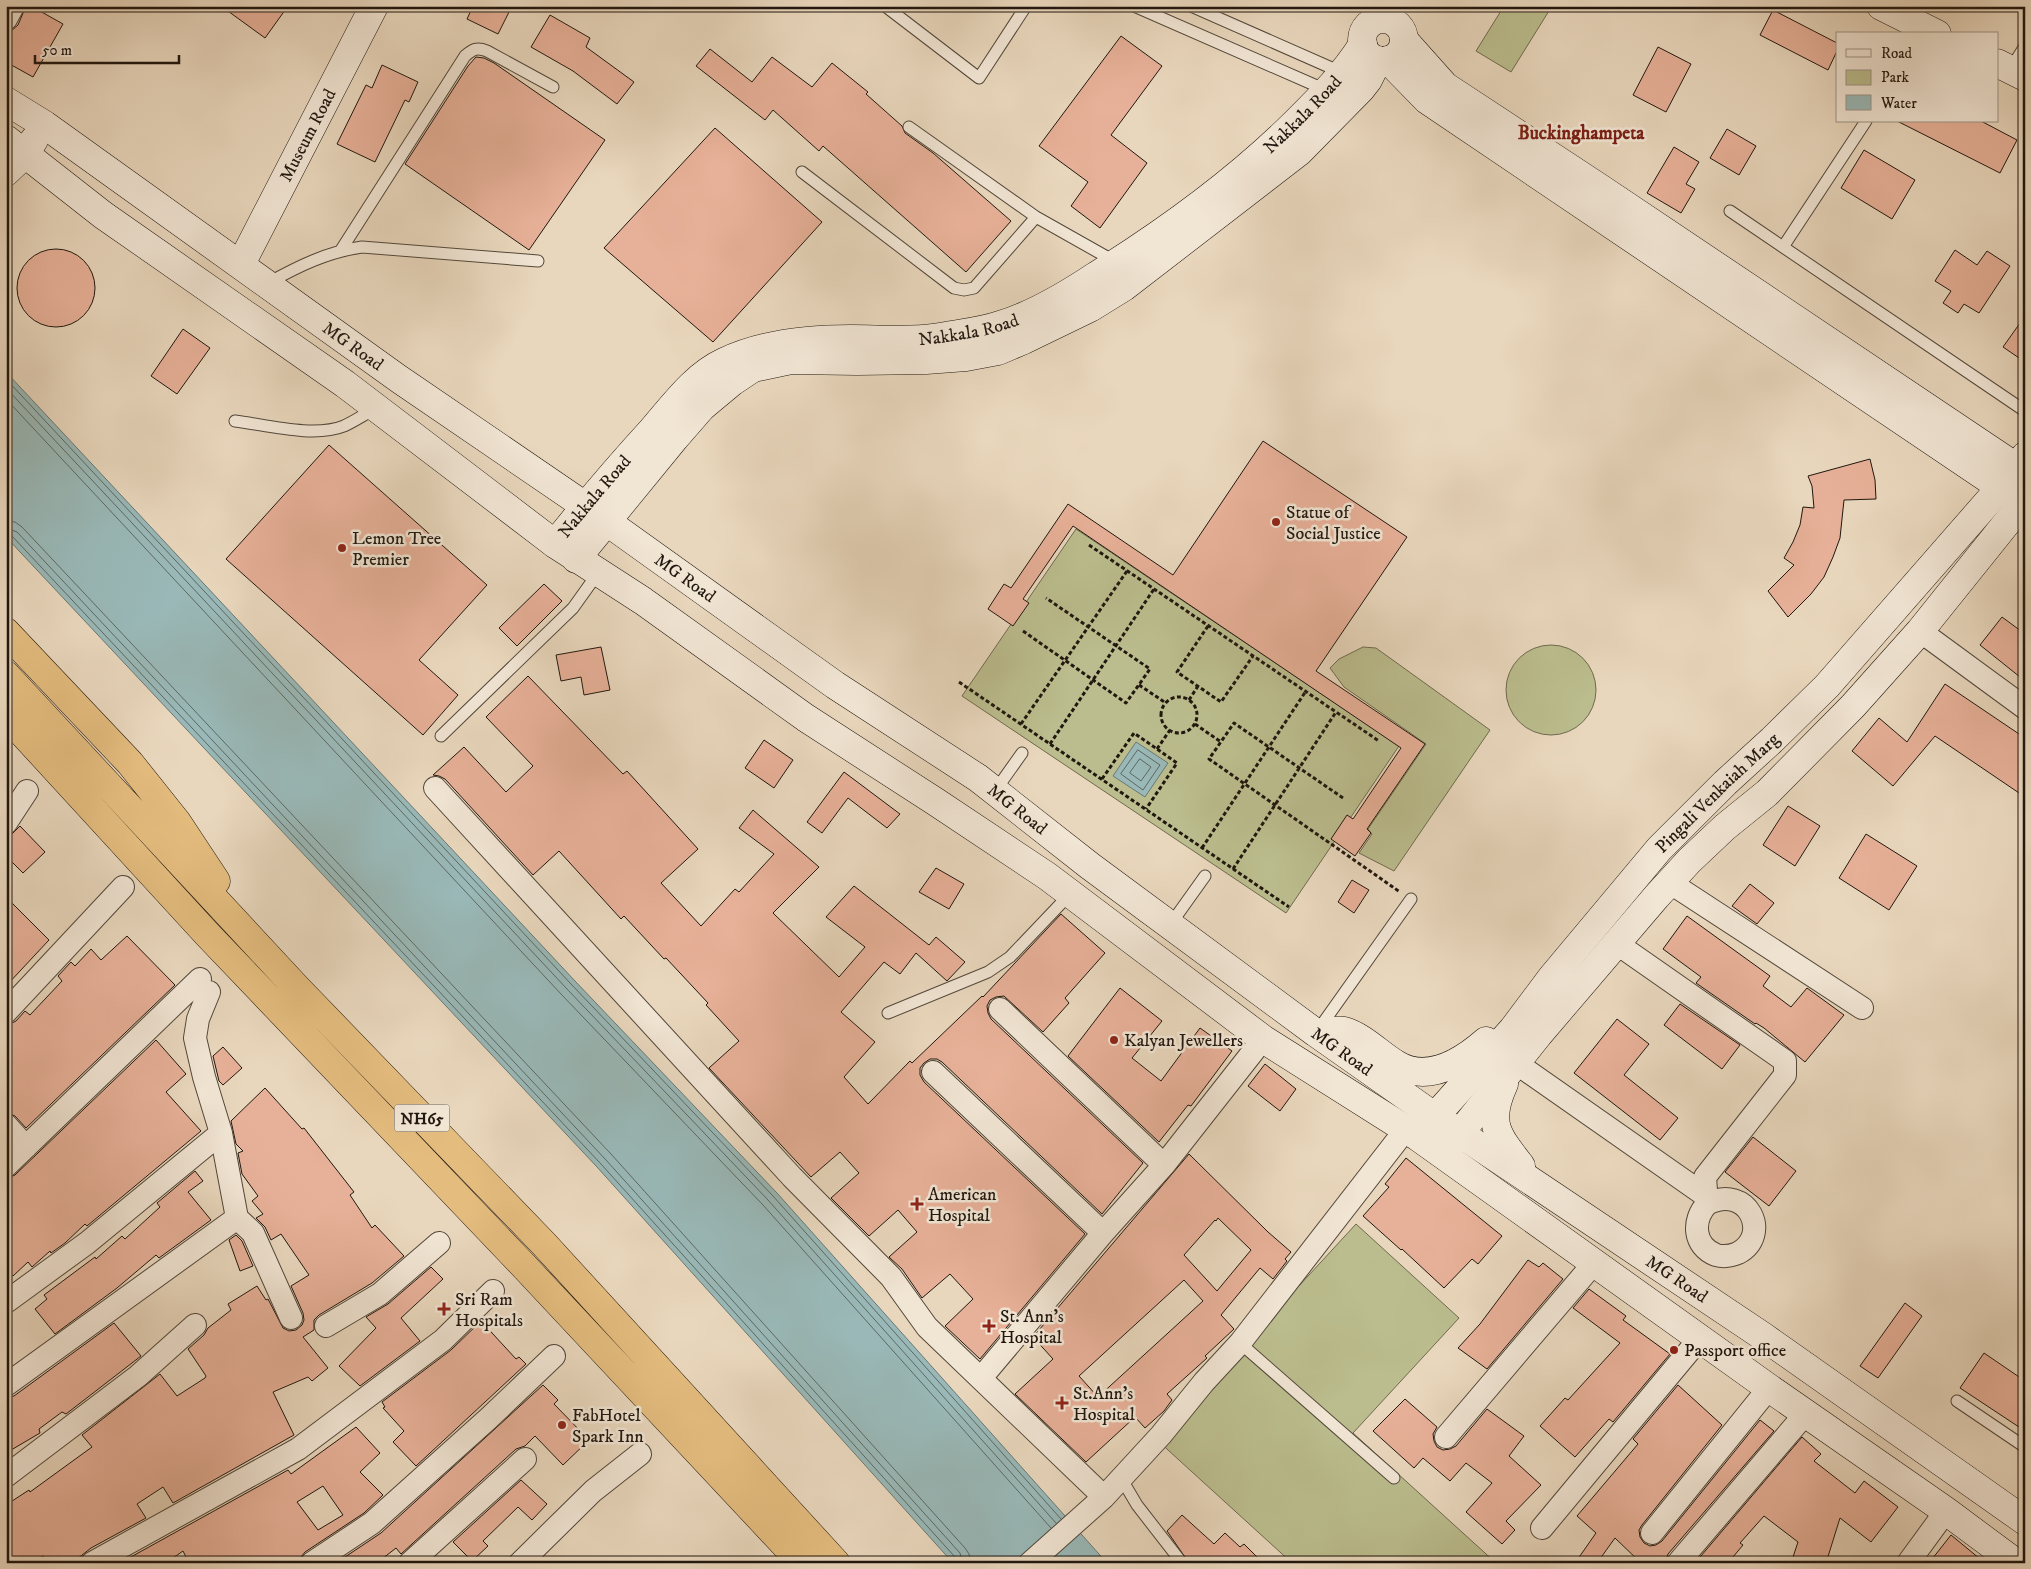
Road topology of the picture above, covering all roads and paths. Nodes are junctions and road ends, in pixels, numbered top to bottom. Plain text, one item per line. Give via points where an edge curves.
1 (12, 6) edge
2 (374, 6) edge
3 (885, 6) edge
4 (1026, 6) edge
5 (1134, 6) edge
6 (1192, 6) edge
7 (1881, 6) edge
8 (1385, 13) edge
9 (6, 19) edge
10 (1929, 32) edge
11 (2025, 46) edge
12 (1383, 51) junction
13 (2011, 70) edge
14 (1335, 82) junction
15 (553, 87) dead end
16 (10, 110) edge
17 (1865, 122) edge
18 (45, 124) junction
19 (909, 127) dead end
20 (12, 155) edge
21 (802, 172) dead end
22 (1730, 211) dead end
23 (1036, 217) junction
24 (1783, 247) junction
25 (341, 250) junction
26 (538, 261) dead end
27 (240, 264) junction
28 (1116, 273) junction
29 (268, 284) junction
30 (376, 408) junction
31 (2025, 411) edge
32 (235, 422) dead end
33 (2017, 471) edge
34 (2024, 502) edge
35 (596, 513) junction
36 (1089, 545) dead end
37 (565, 552) junction
38 (1127, 571) junction
39 (598, 573) junction
40 (1154, 589) junction
41 (1046, 598) dead end
42 (1088, 626) junction
43 (1208, 626) junction
44 (1023, 631) dead end
45 (1920, 631) junction
46 (6, 632) edge
47 (1116, 645) junction
48 (1253, 656) junction
49 (1066, 660) junction
50 (6, 675) edge
51 (1093, 680) junction
52 (959, 682) dead end
53 (1139, 685) junction
54 (1198, 686) junction
55 (1306, 692) junction
56 (1189, 700) junction
57 (1166, 703) junction
58 (2025, 708) edge
59 (1336, 712) junction
60 (6, 715) edge
61 (1021, 724) junction
62 (1195, 724) junction
63 (1170, 730) junction
64 (441, 736) dead end
65 (1379, 741) dead end
66 (1222, 742) junction
67 (1050, 744) junction
68 (1270, 747) junction
69 (1157, 749) junction
70 (1022, 753) dead end
71 (1745, 764) junction
72 (1300, 768) junction
73 (1102, 779) junction
74 (1246, 784) junction
75 (435, 788) dead end
76 (27, 791) dead end
77 (995, 791) junction
78 (1767, 793) junction
79 (1343, 798) dead end
80 (1276, 804) junction
81 (1146, 809) junction
82 (6, 823) edge
83 (1202, 848) junction
84 (1233, 869) junction
85 (1205, 876) dead end
86 (1669, 882) junction
87 (123, 887) dead end
88 (1070, 894) junction
89 (1411, 899) joint
90 (1289, 907) dead end
91 (1170, 925) junction
92 (1616, 943) junction
93 (258, 944) junction
94 (1862, 1008) dead end
95 (1000, 1009) dead end
96 (6, 1012) edge
97 (888, 1013) dead end
98 (1513, 1029) junction
99 (1316, 1033) junction
100 (1263, 1039) junction
101 (1513, 1067) junction
102 (933, 1072) dead end
103 (1434, 1116) junction
104 (6, 1125) edge
105 (221, 1132) junction
106 (1412, 1133) junction
107 (1460, 1133) junction
108 (26, 1147) junction
109 (1442, 1155) junction
110 (1164, 1165) junction
111 (6, 1166) edge
112 (1532, 1181) junction
113 (237, 1218) junction
114 (1103, 1233) junction
115 (439, 1243) dead end
116 (1594, 1263) junction
117 (493, 1291) dead end
118 (6, 1302) edge
119 (291, 1318) dead end
120 (195, 1325) dead end
121 (326, 1326) dead end
122 (1700, 1338) junction
123 (1240, 1343) junction
124 (554, 1356) dead end
125 (981, 1378) junction
126 (6, 1385) edge
127 (1769, 1388) junction
128 (1957, 1400) dead end
129 (1806, 1414) junction
130 (1446, 1437) dead end
131 (2025, 1446) edge
132 (640, 1454) dead end
133 (525, 1459) dead end
134 (6, 1476) edge
135 (1121, 1478) junction
136 (1394, 1478) dead end
137 (1099, 1501) junction
138 (1946, 1511) junction
139 (2025, 1521) edge
140 (1542, 1528) dead end
141 (1652, 1533) dead end
142 (818, 1560) edge
143 (316, 1561) edge
144 (92, 1563) edge
145 (410, 1563) edge
146 (520, 1563) edge
147 (1030, 1563) edge
148 (1182, 1563) edge
149 (1678, 1563) edge
150 (1908, 1563) edge
151 (2016, 1563) edge

1 - 9 street
2 - 27 main road, Museum Road
3 - 4 lane via 979,78
5 - 14 lane
6 - 14 lane
7 - 10 main road
8 - 12 main road via 1367,27 1362,38
11 - 13 lane
12 - 14 main road, Nakkala Road
12 - 28 main road, Nakkala Road via 1361,89 1299,152
12 - 33 main road via 1428,100
14 - 28 main road, Nakkala Road via 1261,157
15 - 25 lane via 487,51 478,48 471,51
16 - 18 main road, MG Road
17 - 24 lane
18 - 20 main road
18 - 27 main road, MG Road
19 - 23 lane
20 - 30 main road, MG Road
21 - 23 lane via 954,288 964,290 974,288
22 - 24 lane
23 - 28 lane
24 - 31 lane
25 - 26 lane via 362,247
25 - 29 lane via 314,259
27 - 29 main road, MG Road
28 - 35 main road, Nakkala Road via 1090,308 998,351 926,360 791,360 753,368 702,407
29 - 35 main road, MG Road
30 - 32 lane via 344,426 329,430 308,431
30 - 37 main road, MG Road
33 - 34 main road
33 - 71 main road, Pingali Venkaiah Marg via 1827,686
34 - 45 main road, Pingali Venkaiah Marg
35 - 37 main road, Nakkala Road
35 - 77 main road, MG Road via 835,685
36 - 38 path
37 - 39 main road, MG Road
38 - 40 path
38 - 42 path
39 - 64 lane via 573,608
39 - 88 main road, MG Road via 643,601 806,718
40 - 43 path
40 - 47 path
41 - 42 path
42 - 47 path
42 - 49 path
43 - 48 path
43 - 54 path via 1177,672
44 - 49 path
45 - 58 street
45 - 78 main road, Pingali Venkaiah Marg via 1853,706
46 - 93 highway via 130,763 177,822
47 - 51 path
47 - 53 path via 1150,668
48 - 54 path via 1221,702
48 - 55 path
49 - 51 path
49 - 61 path
50 - 93 highway, NH65
51 - 53 path via 1126,703
51 - 67 path
52 - 61 path
53 - 57 path
54 - 56 path
55 - 59 path
55 - 68 path
56 - 57 path via 1176,697
56 - 62 path via 1196,709
57 - 63 path via 1161,719
59 - 65 path
59 - 72 path
60 - 142 highway, NH65 via 208,934 504,1245
61 - 67 path
62 - 63 path via 1184,733
62 - 66 path
63 - 69 path
66 - 68 path via 1234,723
66 - 74 path via 1209,759
67 - 73 path
68 - 72 path
68 - 74 path
69 - 73 path via 1134,733
69 - 81 path via 1177,763
70 - 77 lane
71 - 78 main road
71 - 98 main road, Pingali Venkaiah Marg via 1659,849
72 - 79 path
72 - 80 path
73 - 81 path
74 - 80 path
74 - 83 path
75 - 125 street via 792,1177 891,1277 927,1328
76 - 82 street
77 - 91 main road, MG Road
78 - 86 main road, Pingali Venkaiah Marg via 1725,827
80 - 84 path
80 - 89 path
81 - 83 path
83 - 84 path
84 - 90 path
85 - 91 lane
86 - 92 main road, Pingali Venkaiah Marg
86 - 94 street
87 - 96 street
88 - 97 lane via 1010,957 988,972
88 - 100 main road, MG Road
89 - 99 lane
91 - 99 main road, MG Road
92 - 101 main road, Pingali Venkaiah Marg
92 - 101 street via 1785,1061 1785,1075 1706,1177 1706,1200
93 - 142 highway, NH65 via 544,1244
95 - 110 street
98 - 99 main road via 1487,1041 1452,1065 1414,1073 1343,1031
98 - 103 main road, Pingali Venkaiah Marg
99 - 103 main road, MG Road
100 - 106 main road, MG Road
100 - 110 street
101 - 107 main road, Pingali Venkaiah Marg
101 - 112 main road via 1494,1109 1497,1128 1501,1140
102 - 114 street
103 - 106 main road, Pingali Venkaiah Marg
103 - 107 main road, MG Road
104 - 108 street
105 - 108 street via 195,1038 205,985
105 - 113 street
105 - 118 street via 87,1243
106 - 109 main road, MG Road
106 - 123 street
107 - 109 main road, Pingali Venkaiah Marg
107 - 112 main road, MG Road
108 - 111 street
109 - 116 main road, MG Road
110 - 114 street
112 - 139 main road, MG Road via 1764,1337
113 - 119 street via 253,1233
113 - 126 street
114 - 125 street
115 - 121 street via 380,1294
116 - 122 main road, MG Road
116 - 130 street
117 - 144 street via 443,1340 298,1449
120 - 134 street via 138,1376
122 - 127 main road, MG Road
122 - 140 street
123 - 135 street
123 - 136 lane
124 - 143 street via 372,1523
125 - 137 street
127 - 129 main road, MG Road
127 - 141 street
128 - 131 lane
129 - 138 main road, MG Road
129 - 149 street
132 - 146 street via 593,1491
133 - 145 street
135 - 137 street
135 - 148 lane via 1137,1505
137 - 147 street
138 - 150 street
138 - 151 main road, MG Road

